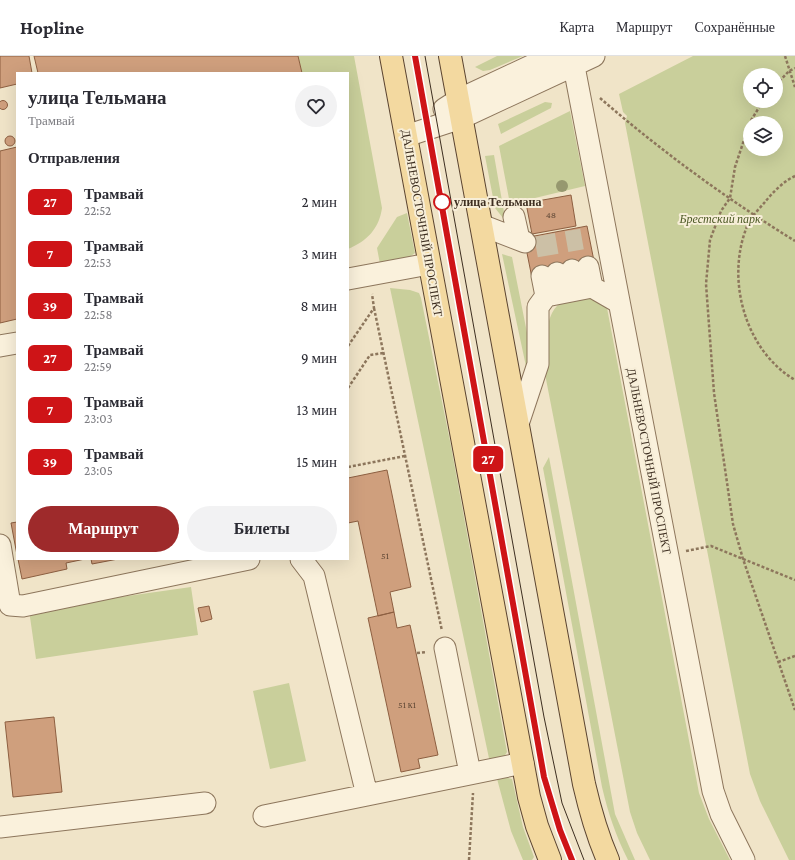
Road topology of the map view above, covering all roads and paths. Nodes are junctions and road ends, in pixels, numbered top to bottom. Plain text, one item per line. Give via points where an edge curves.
1 (391, 56) edge
2 (450, 56) edge
3 (552, 56) edge
4 (594, 56) edge
5 (785, 56) edge
6 (573, 61) edge
7 (795, 68) edge
8 (789, 71) junction
9 (783, 77) edge
10 (795, 87) edge
11 (600, 98) dead end
12 (759, 108) edge
13 (460, 109) junction
14 (406, 136) junction
15 (795, 176) edge
16 (730, 198) junction
17 (600, 205) junction
18 (753, 216) junction
19 (514, 217) dead end
20 (481, 225) junction
21 (587, 229) dead end
22 (795, 241) edge
23 (429, 264) junction
24 (375, 274) junction
25 (349, 279) edge
26 (618, 302) junction
27 (374, 308) junction
28 (16, 343) edge
29 (349, 345) edge
30 (0, 346) edge
31 (383, 353) junction
32 (795, 380) edge
33 (349, 386) edge
34 (518, 424) junction
35 (405, 456) junction
36 (349, 467) edge
37 (0, 545) edge
38 (685, 551) dead end
39 (743, 559) junction
40 (244, 560) edge
41 (302, 560) edge
42 (795, 580) edge
43 (5, 611) edge
44 (446, 648) junction
45 (416, 653) dead end
46 (795, 656) edge
47 (778, 662) junction
48 (795, 709) edge
49 (522, 763) junction
50 (470, 773) junction
51 (367, 795) junction
52 (205, 803) dead end
53 (264, 816) dead end
54 (0, 827) edge
55 (546, 858) edge
56 (468, 860) edge
57 (608, 860) edge
58 (744, 860) edge

1 - 14 main road, ДАЛЬНЕВОСТОЧНЫЙ ПРОСПЕКТ
2 - 13 main road
3 - 13 street
4 - 6 street
5 - 8 path
6 - 13 street
6 - 17 street, ДАЛЬНЕВОСТОЧНЫЙ ПРОСПЕКТ
7 - 8 path
8 - 9 path
8 - 10 path
11 - 16 path
12 - 16 path via 750,122
13 - 14 street
13 - 20 main road
14 - 23 main road, ДАЛЬНЕВОСТОЧНЫЙ ПРОСПЕКТ
15 - 18 path via 772,194
16 - 18 path
16 - 39 path via 721,211 710,240 706,284 714,393 733,524
17 - 21 street
17 - 26 street, ДАЛЬНЕВОСТОЧНЫЙ ПРОСПЕКТ
18 - 22 path
18 - 32 path via 746,228 740,251 738,282 746,316 760,348 784,373
19 - 20 street via 522,241
20 - 34 main road
23 - 24 street
23 - 49 main road, ДАЛЬНЕВОСТОЧНЫЙ ПРОСПЕКТ
24 - 25 street
24 - 27 path via 372,292
26 - 34 street via 567,282 538,307 538,364
26 - 58 street, ДАЛЬНЕВОСТОЧНЫЙ ПРОСПЕКТ via 713,791 721,814
27 - 29 path
27 - 31 path
28 - 30 street
31 - 33 path via 370,355
31 - 35 path
34 - 57 main road via 584,784 590,813
35 - 36 path
35 - 44 path
37 - 43 street
38 - 39 path via 711,546
39 - 42 path
39 - 47 path
40 - 43 street
41 - 51 street via 314,576
44 - 45 path
44 - 50 street
46 - 47 path
47 - 48 path
49 - 50 street
49 - 55 main road, ДАЛЬНЕВОСТОЧНЫЙ ПРОСПЕКТ
50 - 51 street
50 - 56 path via 474,798
51 - 53 street
52 - 54 street

